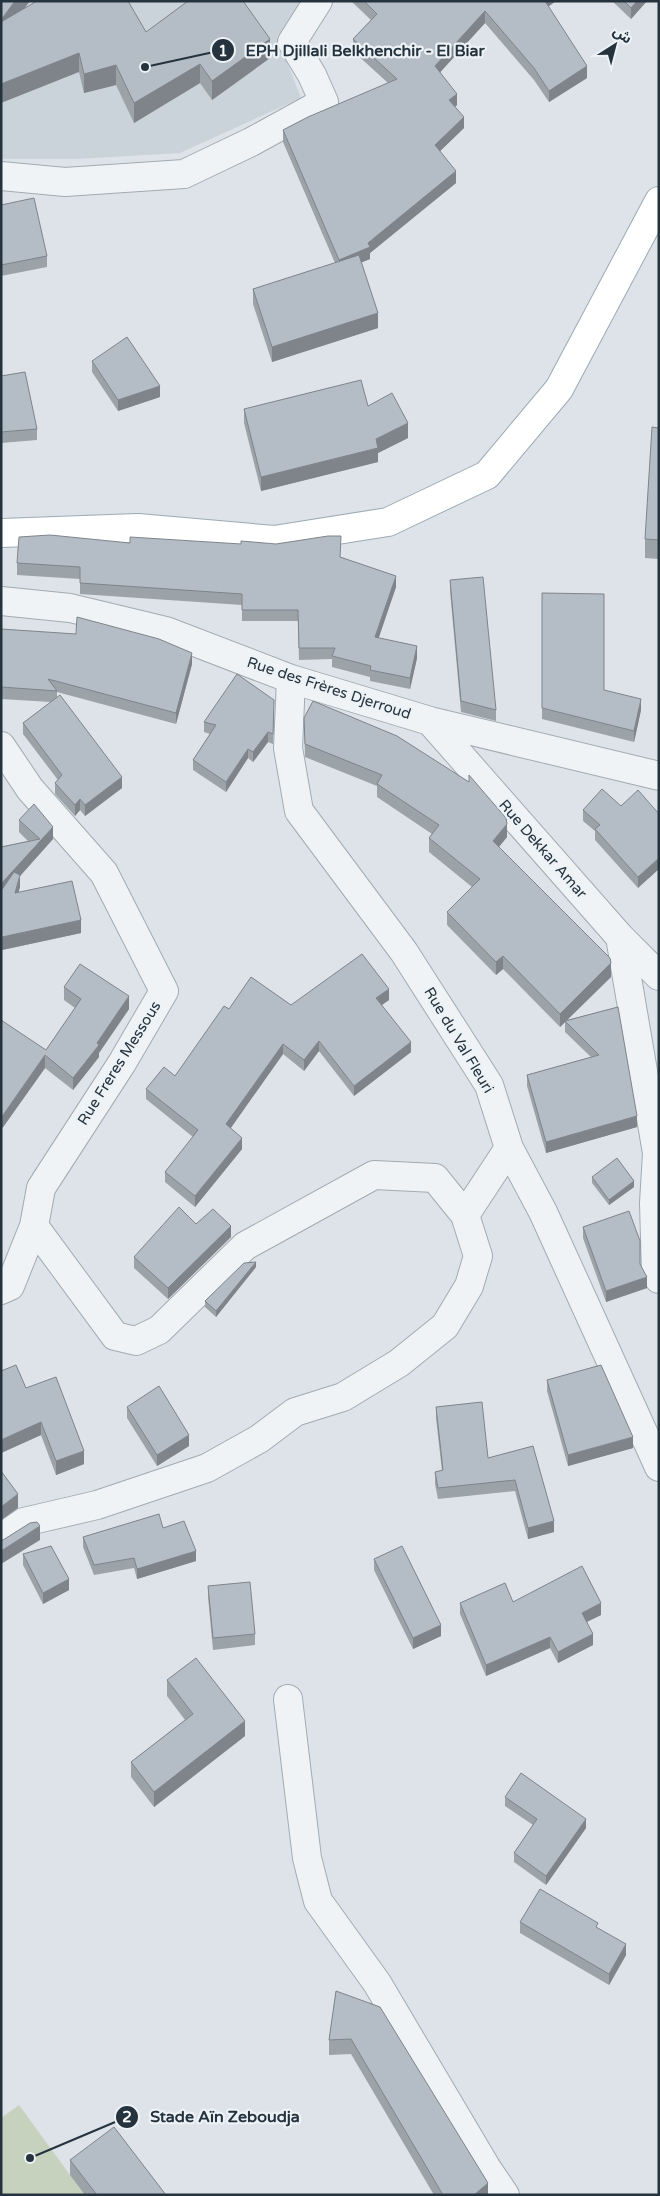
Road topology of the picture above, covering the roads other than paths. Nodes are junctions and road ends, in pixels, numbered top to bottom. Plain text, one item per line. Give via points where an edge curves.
1 (318, 1) edge
2 (1, 176) edge
3 (659, 201) edge
4 (1, 533) edge
5 (1, 601) edge
6 (291, 679) junction
7 (430, 721) junction
8 (1, 746) edge
9 (659, 776) edge
10 (620, 937) junction
11 (659, 976) edge
12 (509, 1148) junction
13 (465, 1215) junction
14 (34, 1226) junction
15 (659, 1279) edge
16 (1, 1290) edge
17 (659, 1467) edge
18 (1, 1538) edge
19 (288, 1699) dead end
20 (505, 2195) edge

1 - 2 street via 292,42 324,102 184,174 65,182
3 - 4 main road via 559,389 487,475 388,522 274,540 138,528
5 - 6 street, Rue des Frères Djerroud via 70,608 166,631
6 - 7 street, Rue des Frères Djerroud
6 - 12 street, Rue du Val Fleuri via 288,748 300,811 404,952 489,1085
7 - 9 street, Rue des Frères Djerroud
7 - 10 street, Rue Dekkar Amar
8 - 14 street, Rue Freres Messous via 30,789 104,873 164,990 122,1063 41,1188
10 - 11 street, Rue Dekkar Amar
10 - 15 street via 657,1153 654,1203 656,1274
12 - 13 street
12 - 17 street, Rue du Val Fleuri via 543,1212
13 - 14 street via 435,1178 374,1175 245,1246 159,1330 136,1341 115,1336
13 - 18 street via 478,1256 469,1286 445,1326 399,1363 343,1397 295,1412 260,1439 207,1468 97,1505 24,1522
14 - 16 street, Rue Freres Messous via 10,1286
19 - 20 street via 307,1858 318,1901 377,1984

